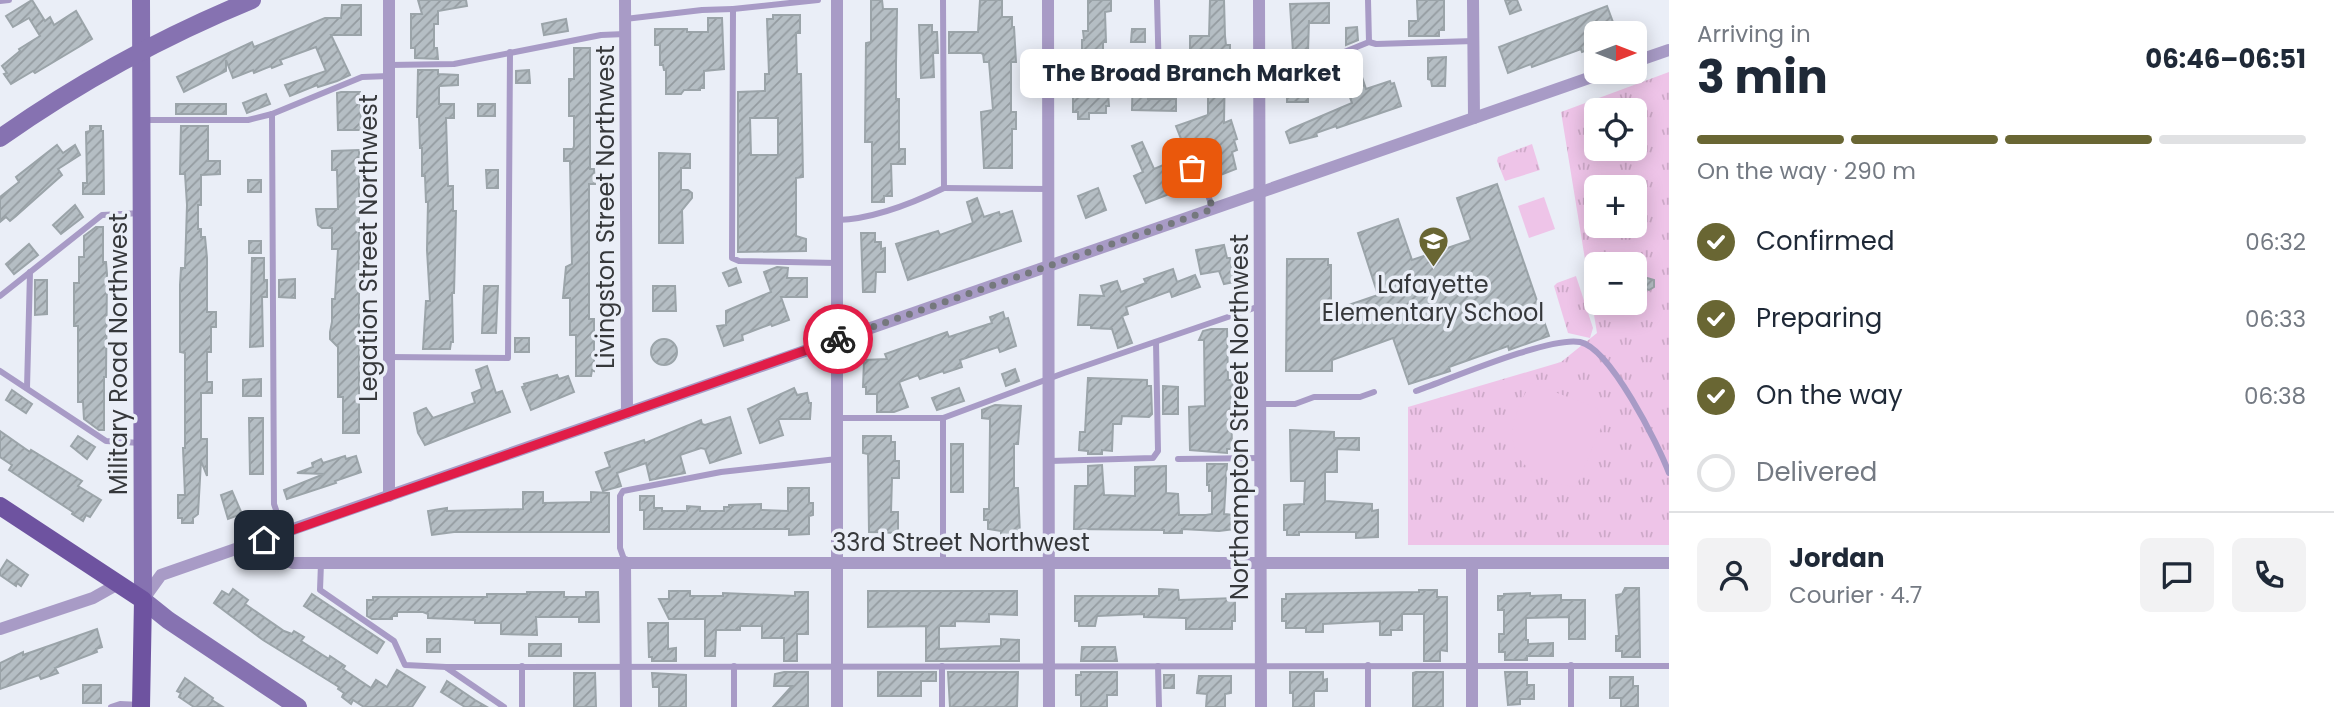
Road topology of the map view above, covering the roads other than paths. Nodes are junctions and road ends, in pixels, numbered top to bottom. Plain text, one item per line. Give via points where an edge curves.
1 (9, 0) edge
2 (141, 0) edge
3 (252, 0) edge
4 (389, 0) edge
5 (625, 0) edge
6 (818, 0) edge
7 (837, 0) edge
8 (943, 0) edge
9 (1048, 0) edge
10 (1157, 0) edge
11 (1259, 0) edge
12 (1368, 0) edge
13 (1473, 0) edge
14 (0, 1) edge
15 (733, 9) junction
16 (625, 19) junction
17 (625, 34) junction
18 (1369, 41) junction
19 (1474, 41) junction
20 (1669, 50) edge
21 (510, 52) junction
22 (141, 53) junction
23 (1647, 58) edge
24 (389, 71) junction
25 (1259, 77) junction
26 (1159, 78) dead end
27 (1584, 80) edge
28 (272, 114) junction
29 (1474, 118) junction
30 (141, 120) junction
31 (0, 138) edge
32 (1185, 155) dead end
33 (944, 188) junction
34 (1048, 189) junction
35 (1260, 192) junction
36 (1213, 209) junction
37 (142, 213) junction
38 (837, 220) junction
39 (837, 263) junction
40 (1049, 266) junction
41 (30, 272) junction
42 (0, 296) edge
43 (1261, 306) junction
44 (838, 339) junction
45 (1156, 342) junction
46 (388, 357) junction
47 (0, 371) edge
48 (1049, 379) junction
49 (27, 388) junction
50 (1416, 391) dead end
51 (1374, 392) dead end
52 (1261, 404) junction
53 (627, 413) junction
54 (837, 418) junction
55 (943, 418) junction
56 (143, 443) junction
57 (1261, 458) junction
58 (837, 459) junction
59 (1178, 459) dead end
60 (1049, 461) junction
61 (1669, 472) edge
62 (389, 496) junction
63 (0, 506) edge
64 (284, 533) junction
65 (264, 540) junction
66 (625, 562) junction
67 (321, 563) junction
68 (837, 563) junction
69 (943, 563) junction
70 (1049, 563) junction
71 (1261, 563) junction
72 (1472, 563) junction
73 (1669, 563) edge
74 (118, 584) junction
75 (143, 600) junction
76 (0, 629) edge
77 (837, 665) junction
78 (1261, 665) junction
79 (1368, 665) junction
80 (1472, 665) junction
81 (1571, 665) junction
82 (522, 666) junction
83 (626, 666) junction
84 (734, 666) junction
85 (942, 666) junction
86 (1158, 666) junction
87 (1669, 666) edge
88 (446, 667) junction
89 (1049, 667) junction
90 (141, 706) edge
91 (111, 707) edge
92 (298, 707) edge
93 (504, 707) edge
94 (522, 707) edge
95 (626, 707) edge
96 (734, 707) edge
97 (837, 707) edge
98 (942, 707) edge
99 (1049, 707) edge
100 (1159, 707) edge
101 (1261, 707) edge
102 (1368, 707) edge
103 (1472, 707) edge
104 (1571, 707) edge

1 - 14 lane
2 - 22 main road, Military Road Northwest
3 - 22 main road
4 - 24 street, Legation Street Northwest
5 - 16 street, Livingston Street Northwest
6 - 15 lane
7 - 38 street
8 - 33 lane
9 - 34 street
10 - 26 lane
11 - 25 street, Northampton Street Northwest
12 - 18 lane
13 - 19 street
15 - 16 lane
15 - 39 lane via 732,258
16 - 17 street, Livingston Street Northwest
17 - 21 lane
17 - 53 street, Livingston Street Northwest
18 - 19 lane
18 - 25 lane via 1322,61
19 - 29 street
20 - 23 street
21 - 24 lane
21 - 46 lane via 508,358
22 - 30 main road, Military Road Northwest
22 - 31 main road
24 - 28 lane via 362,77
24 - 46 street, Legation Street Northwest
25 - 35 street, Northampton Street Northwest
27 - 29 street
28 - 30 lane via 248,120
28 - 64 lane via 274,504
29 - 35 street
30 - 37 main road, Military Road Northwest
32 - 36 lane
33 - 34 lane
33 - 38 lane via 853,220
34 - 40 street
35 - 36 street
35 - 43 street, Northampton Street Northwest
36 - 40 street
37 - 41 lane via 102,215
37 - 56 main road, Military Road Northwest
38 - 39 street
39 - 44 street
40 - 44 street
40 - 48 street
41 - 42 lane
41 - 49 lane
43 - 45 lane
43 - 52 street, Northampton Street Northwest
44 - 53 street
44 - 54 street
45 - 48 lane
45 - 60 lane via 1158,451 1153,458
46 - 62 street, Legation Street Northwest
47 - 49 lane
48 - 55 lane
48 - 60 street
49 - 56 lane via 106,441
50 - 61 lane via 1553,343 1582,342 1592,346 1617,376
51 - 52 lane via 1360,397 1314,397 1295,404
52 - 57 street, Northampton Street Northwest
53 - 62 street
54 - 55 lane
54 - 58 street
55 - 69 lane
56 - 75 main road, Military Road Northwest
57 - 59 lane
57 - 71 street, Northampton Street Northwest
58 - 66 lane via 721,472 623,491 620,548
58 - 68 street
60 - 70 street
62 - 64 street
63 - 74 main road
64 - 65 street
65 - 67 street, 33rd Street Northwest via 275,557 284,561
65 - 75 street via 161,575
66 - 67 street, 33rd Street Northwest
66 - 68 street, 33rd Street Northwest
66 - 83 street
67 - 88 lane via 320,590 394,641 405,665
68 - 69 street, 33rd Street Northwest
68 - 77 street
69 - 70 street, 33rd Street Northwest
70 - 71 street, 33rd Street Northwest
70 - 89 street
71 - 72 street, 33rd Street Northwest
71 - 78 street, Northampton Street Northwest
72 - 73 street, 33rd Street Northwest
72 - 80 street
74 - 75 main road
74 - 76 street via 93,598
75 - 90 main road, Military Road Northwest
75 - 92 main road
77 - 84 lane
77 - 85 lane
77 - 97 street
78 - 79 lane
78 - 86 lane
78 - 101 street, Northampton Street Northwest
79 - 80 lane
79 - 102 lane
80 - 81 lane
80 - 103 street
81 - 87 lane
81 - 104 lane
82 - 83 lane
82 - 88 lane
82 - 94 lane
83 - 84 lane
83 - 95 street
84 - 96 lane
85 - 89 lane
85 - 98 lane
86 - 89 lane
86 - 100 lane
88 - 93 lane
89 - 99 street
90 - 91 lane

